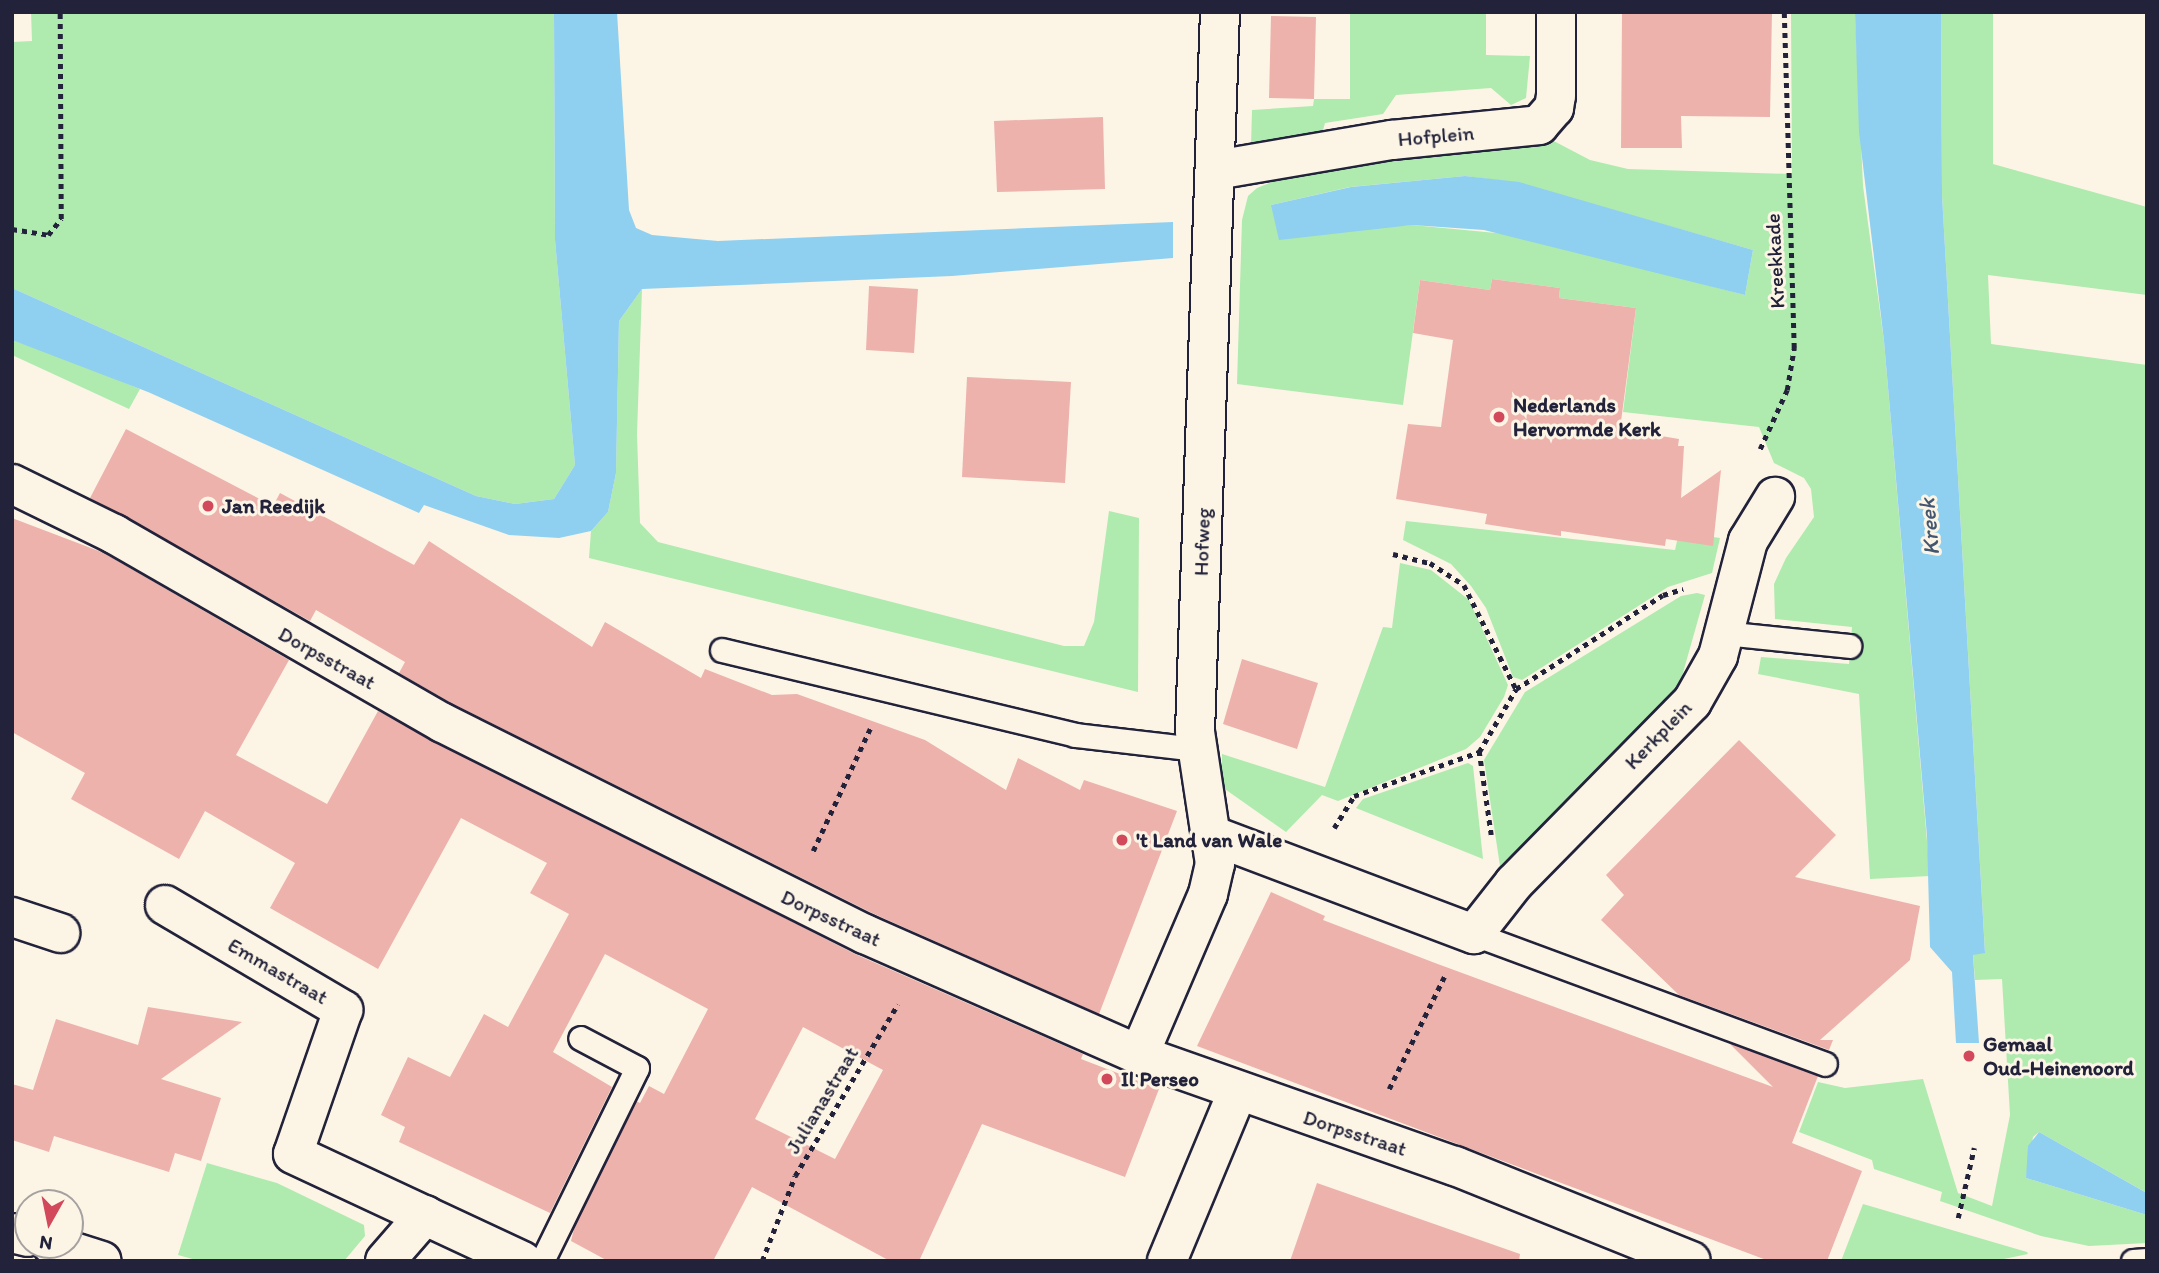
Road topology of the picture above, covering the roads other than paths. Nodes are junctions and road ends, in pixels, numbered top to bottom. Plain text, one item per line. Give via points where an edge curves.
1 (1220, 12) edge
2 (1556, 12) edge
3 (1216, 170) junction
4 (12, 484) edge
5 (1775, 497) road end
6 (1724, 633) junction
7 (1849, 646) dead end
8 (722, 650) dead end
9 (1196, 749) junction
10 (1214, 836) junction
11 (165, 905) dead end
12 (12, 917) edge
13 (60, 933) dead end
14 (1474, 934) junction
15 (580, 1038) dead end
16 (1139, 1055) junction
17 (1825, 1064) dead end
18 (1237, 1093) junction
19 (425, 1215) junction
20 (1645, 1252) edge
21 (84, 1255) edge
22 (2147, 1260) edge
23 (102, 1261) edge
24 (385, 1261) edge
25 (522, 1261) edge
26 (542, 1261) edge
27 (1167, 1261) edge
28 (1691, 1261) edge
29 (2133, 1261) edge

1 - 3 street, Hofweg
2 - 3 street, Hofplein via 1556,96 1554,108 1539,125 1392,140
3 - 9 street, Hofweg
4 - 16 street, Dorpsstraat via 114,534 443,723 790,899
5 - 6 street, Kerkplein via 1748,541
6 - 7 lane
6 - 14 street, Kerkplein via 1712,671 1692,702 1514,883
8 - 9 lane via 1075,735
9 - 10 street, Hofweg
10 - 14 street
10 - 16 street, Hofweg via 1215,864 1208,894
11 - 19 street, Emmastraat via 343,1010 293,1154
12 - 13 street
14 - 17 lane
15 - 26 lane via 637,1068
16 - 18 street, Dorpsstraat
18 - 20 street, Dorpsstraat via 1369,1136
18 - 27 street
19 - 24 street
19 - 25 street, Emmastraat
20 - 28 street, Dorpsstraat
21 - 23 street
22 - 29 lane

